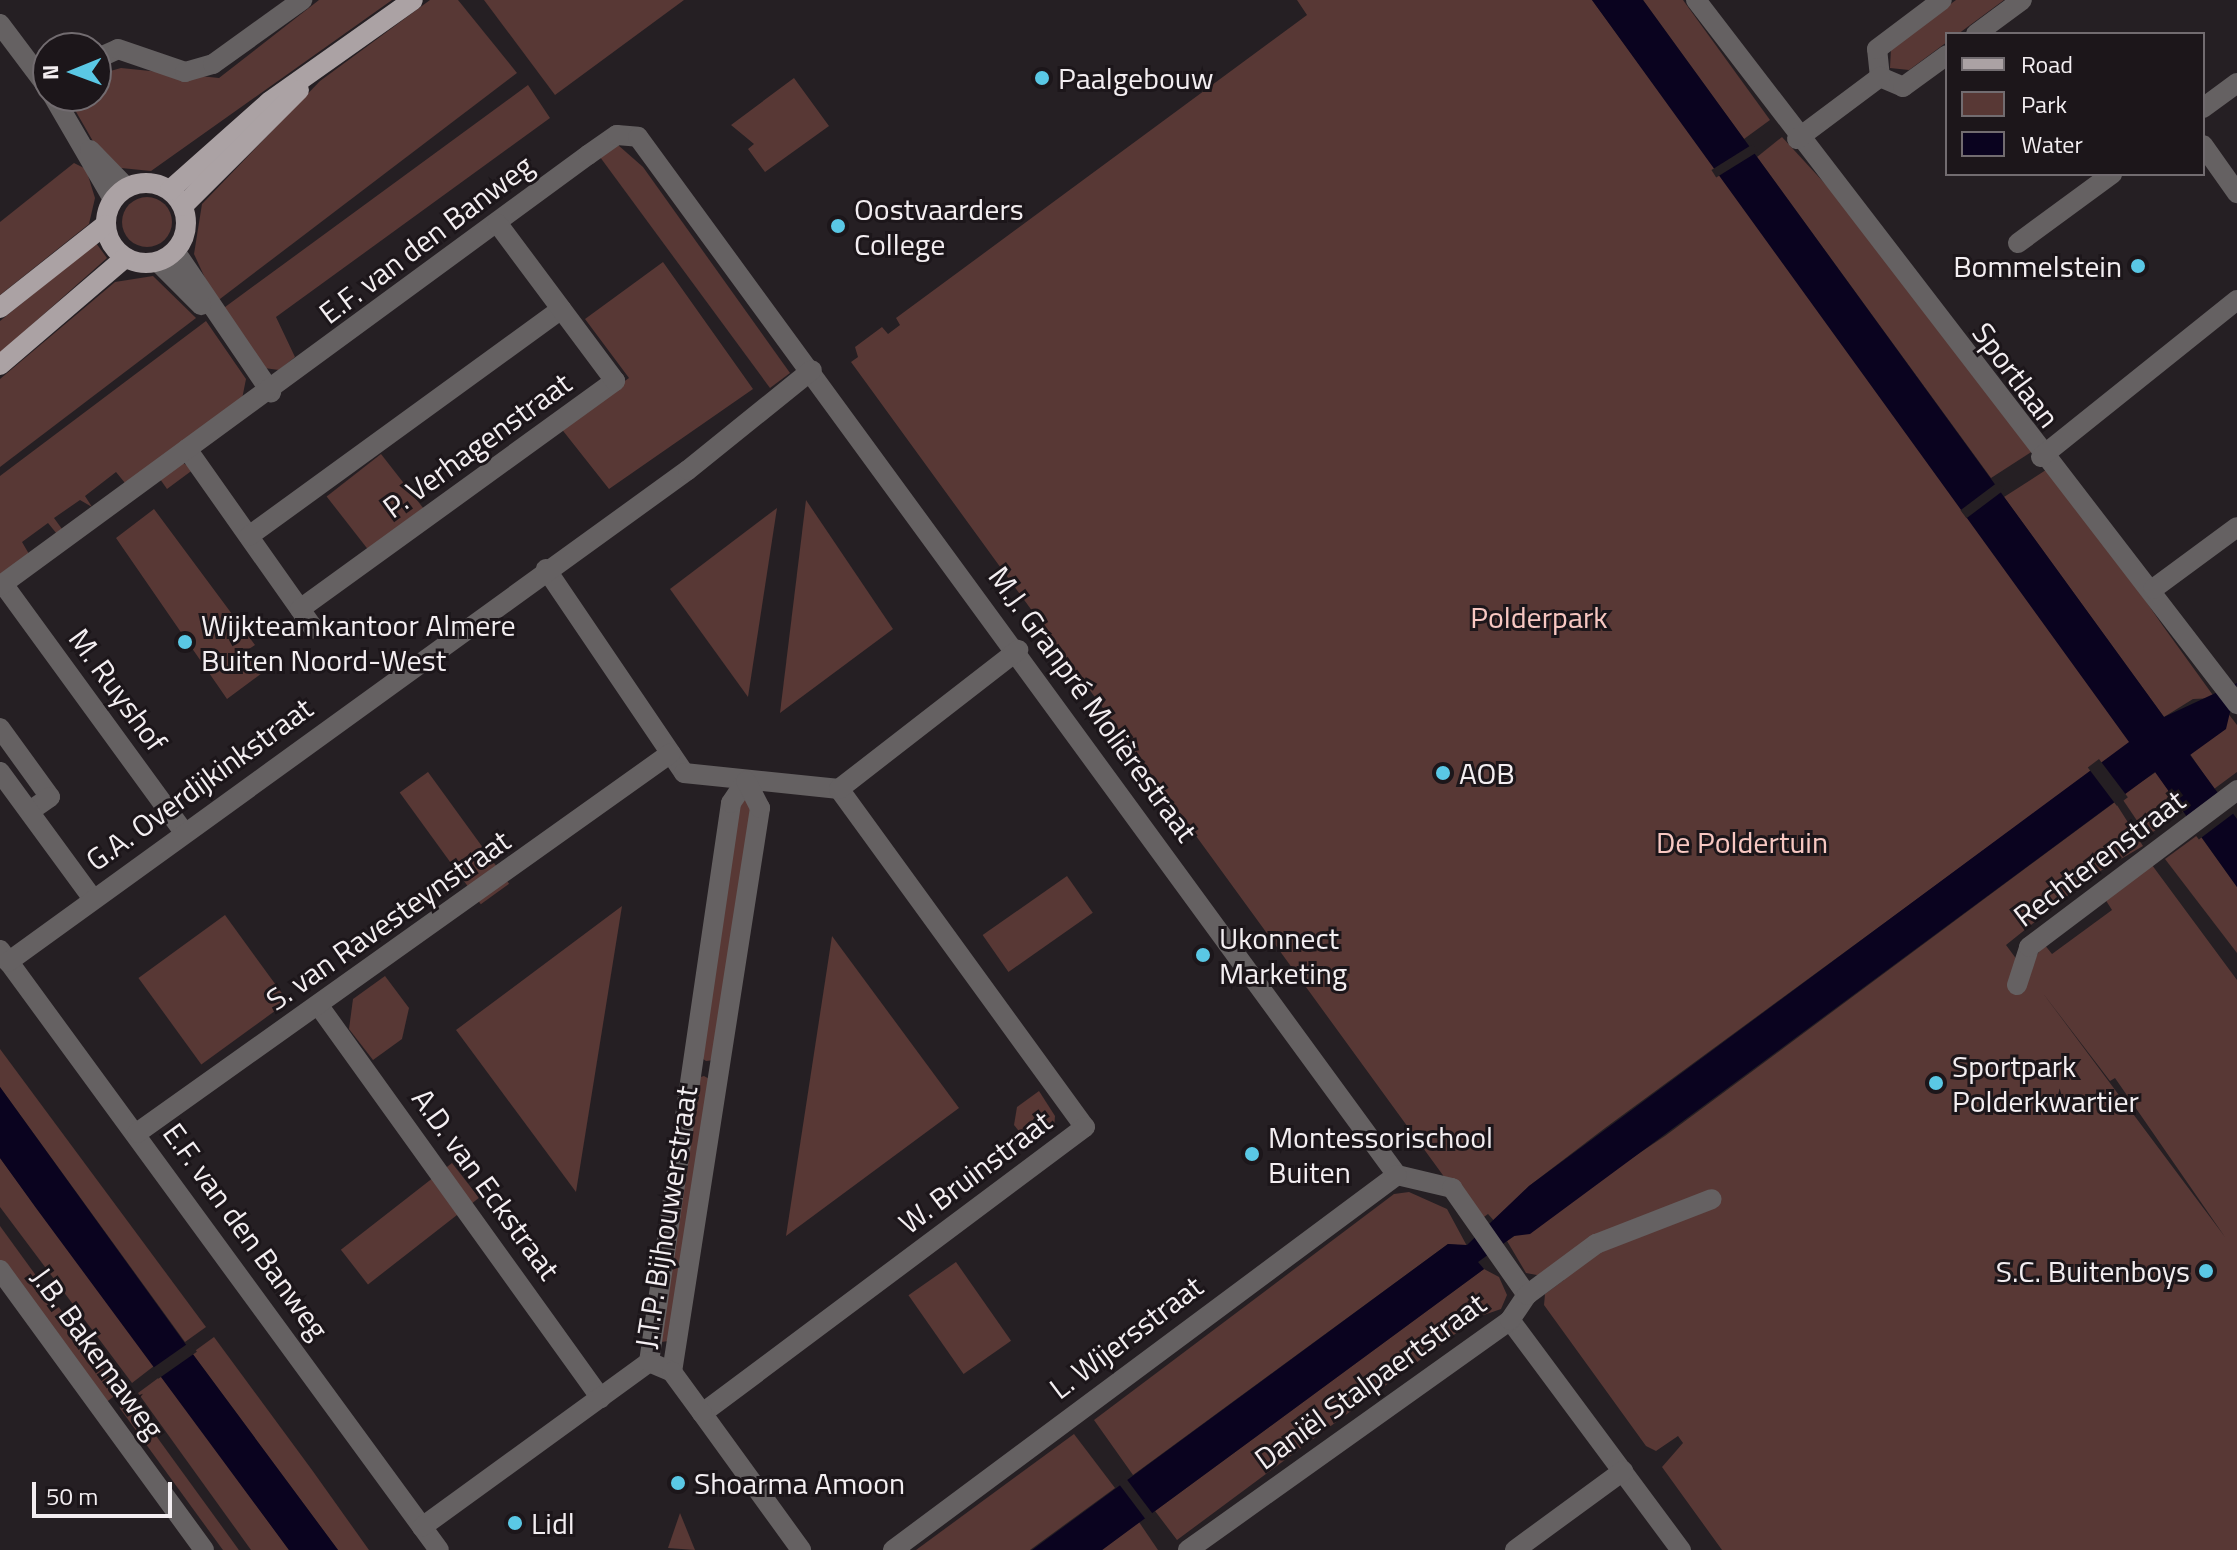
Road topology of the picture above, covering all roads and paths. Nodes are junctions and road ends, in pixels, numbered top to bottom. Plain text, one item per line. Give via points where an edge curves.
1 (302, 0) edge
2 (413, 0) edge
3 (1696, 0) edge
4 (1942, 0) edge
5 (2022, 0) edge
6 (0, 24) edge
7 (1979, 32) edge
8 (112, 52) edge
9 (1945, 56) edge
10 (32, 67) edge
11 (1880, 77) junction
12 (306, 83) junction
13 (2237, 83) edge
14 (2205, 107) edge
15 (64, 112) edge
16 (617, 135) joint
17 (1797, 139) junction
18 (2205, 148) edge
19 (2109, 176) edge
20 (170, 190) junction
21 (120, 193) junction
22 (2237, 193) edge
23 (183, 206) junction
24 (498, 224) junction
25 (105, 225) junction
26 (2018, 243) dead end
27 (166, 257) junction
28 (125, 258) junction
29 (2237, 300) edge
30 (0, 308) edge
31 (561, 309) junction
32 (0, 365) edge
33 (812, 370) junction
34 (271, 392) junction
35 (187, 449) junction
36 (2041, 457) junction
37 (2237, 527) edge
38 (249, 536) junction
39 (546, 569) junction
40 (1, 585) edge
41 (2153, 589) junction
42 (300, 609) junction
43 (314, 629) dead end
44 (1018, 650) junction
45 (2237, 704) edge
46 (0, 728) edge
47 (671, 753) junction
48 (7, 754) edge
49 (33, 774) junction
50 (6, 780) edge
51 (746, 781) junction
52 (839, 789) junction
53 (2237, 790) edge
54 (30, 811) junction
55 (184, 832) junction
56 (93, 899) junction
57 (4, 956) edge
58 (2017, 985) dead end
59 (319, 1006) junction
60 (691, 1068) junction
61 (719, 1072) junction
62 (137, 1133) junction
63 (1397, 1175) junction
64 (1712, 1199) dead end
65 (0, 1270) edge
66 (1527, 1295) junction
67 (1510, 1320) junction
68 (649, 1362) junction
69 (672, 1372) junction
70 (601, 1398) junction
71 (702, 1413) junction
72 (1623, 1471) junction
73 (422, 1527) junction
74 (194, 1547) edge
75 (439, 1550) edge
76 (801, 1550) edge
77 (893, 1550) edge
78 (1188, 1550) edge
79 (1515, 1550) edge
80 (1681, 1550) edge

1 - 8 street via 185,72 118,49
2 - 12 main road
3 - 17 street, Sportlaan
4 - 11 street via 1877,49
5 - 7 street
6 - 10 street
9 - 11 street via 1903,87
11 - 17 street
12 - 20 main road via 269,102
12 - 23 main road
13 - 14 street
15 - 21 street
16 - 24 street, E.F. van den Banweg
16 - 33 street, M.J. Granpré Molièrestraat via 638,137
17 - 36 street, Sportlaan
18 - 22 street
19 - 26 street
20 - 21 main road via 148,182
20 - 23 main road
21 - 25 main road
23 - 27 main road via 187,222
24 - 31 street, P. Verhagenstraat
24 - 34 street, E.F. van den Banweg
25 - 28 main road
25 - 30 main road
27 - 28 main road
27 - 34 street
28 - 32 main road
29 - 36 street
31 - 38 street, P. Verhagenstraat
31 - 42 street, P. Verhagenstraat via 615,381
33 - 39 street, G.A. Overdijkinkstraat via 688,470
33 - 44 street, M.J. Granpré Molièrestraat
34 - 35 street, E.F. van den Banweg
35 - 38 street
35 - 40 street, E.F. van den Banweg
36 - 41 street, Sportlaan
37 - 41 street
38 - 42 street
39 - 47 street
39 - 55 street, G.A. Overdijkinkstraat
40 - 55 street, M. Ruyshof
41 - 45 street, Sportlaan
42 - 43 street
44 - 52 street
44 - 63 street, M.J. Granpré Molièrestraat
46 - 48 street
47 - 51 street via 684,773
47 - 59 street, S. van Ravesteynstraat
48 - 49 street
49 - 50 street
49 - 54 street via 50,797
50 - 54 street
51 - 52 street
51 - 60 street, J.T.P. Bijhouwerstraat via 731,803
51 - 61 street, J.T.P. Bijhouwerstraat via 760,808
52 - 71 street, W. Bruinstraat via 1085,1127
53 - 58 street, Rechterenstraat via 2029,947
54 - 56 street
55 - 56 street, G.A. Overdijkinkstraat
56 - 57 street, G.A. Overdijkinkstraat
57 - 62 street, E.F. van den Banweg
59 - 62 street, S. van Ravesteynstraat
59 - 70 street, A.D. van Eckstraat
60 - 61 street, J.T.P. Bijhouwerstraat
60 - 68 street, J.T.P. Bijhouwerstraat
61 - 69 street, J.T.P. Bijhouwerstraat
62 - 73 street, E.F. van den Banweg
63 - 66 street via 1452,1188
63 - 77 street, L. Wijersstraat
64 - 66 street, Daniël Stalpaertstraat via 1596,1244
65 - 74 street, J.B. Bakemaweg
66 - 67 street, Daniël Stalpaertstraat
67 - 72 street
67 - 78 street, Daniël Stalpaertstraat
68 - 69 street
68 - 70 street
69 - 71 street
70 - 73 street
71 - 76 street
72 - 79 street
72 - 80 street
73 - 75 street, E.F. van den Banweg

